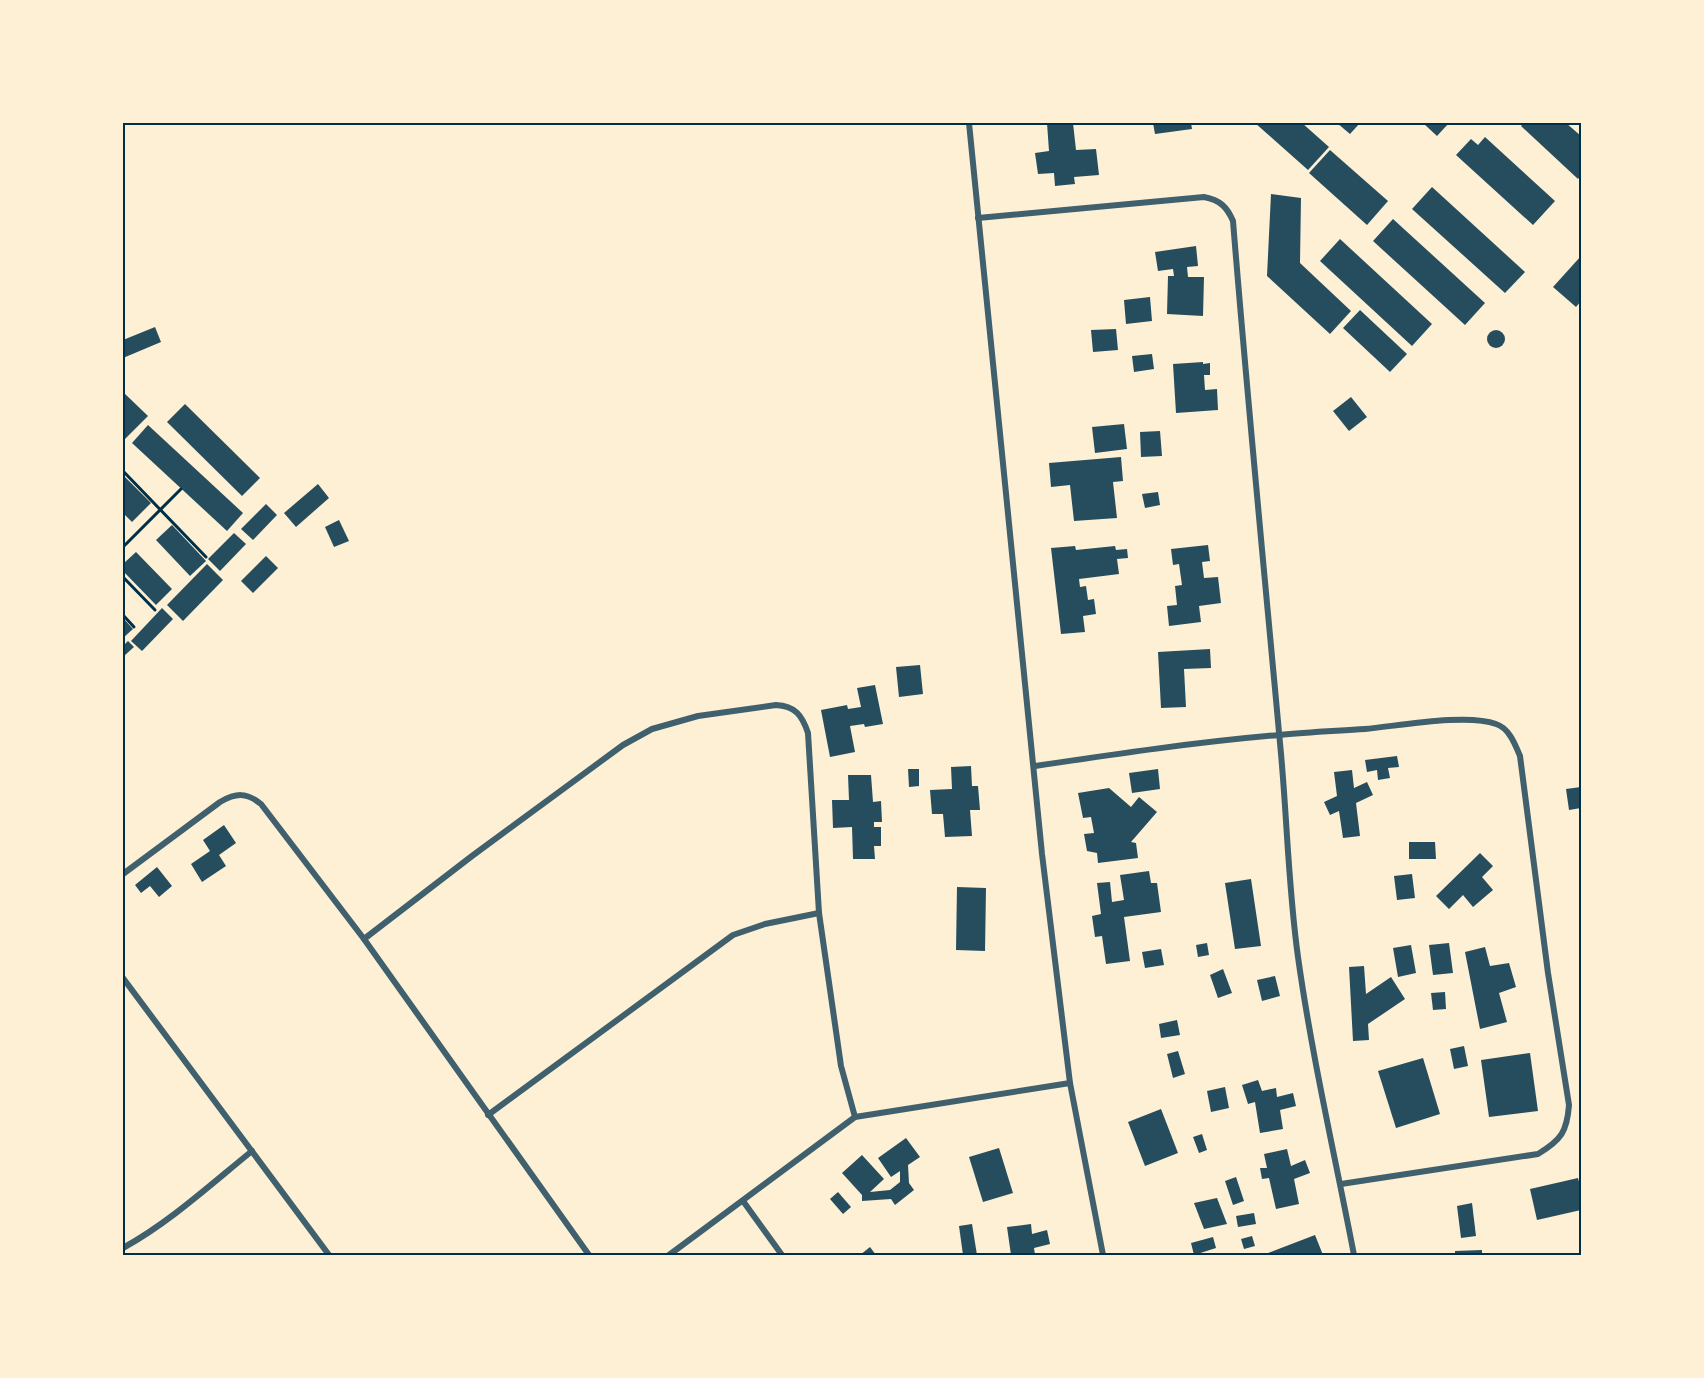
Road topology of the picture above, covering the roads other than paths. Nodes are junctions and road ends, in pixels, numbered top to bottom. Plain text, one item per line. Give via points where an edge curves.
1 (969, 123) edge
2 (978, 218) junction
3 (1280, 735) junction
4 (1035, 766) junction
5 (123, 874) edge
6 (819, 913) junction
7 (364, 939) junction
8 (124, 982) edge
9 (1070, 1083) junction
10 (488, 1114) junction
11 (855, 1117) junction
12 (252, 1151) junction
13 (1341, 1184) junction
14 (743, 1201) junction
15 (123, 1248) edge
16 (328, 1255) edge
17 (589, 1255) edge
18 (669, 1255) edge
19 (782, 1255) edge
20 (1102, 1255) edge
21 (1354, 1255) edge

1 - 2 street
2 - 3 street via 1204,197 1217,200 1228,210 1233,221
2 - 4 street
3 - 4 street
3 - 13 street via 1298,956
3 - 13 street via 1455,720 1479,720 1504,728 1520,756 1569,1105 1562,1135 1538,1154
4 - 9 street
5 - 7 street via 220,802 232,795 251,796
6 - 7 street via 808,733 798,712 789,705 776,705 698,716 652,729 622,745
6 - 10 street via 733,935
6 - 11 street via 841,1066
7 - 10 street
8 - 12 street
9 - 11 street
9 - 20 street
10 - 17 street
11 - 14 street
12 - 15 street via 180,1209
12 - 16 street
13 - 21 street
14 - 18 street
14 - 19 street

